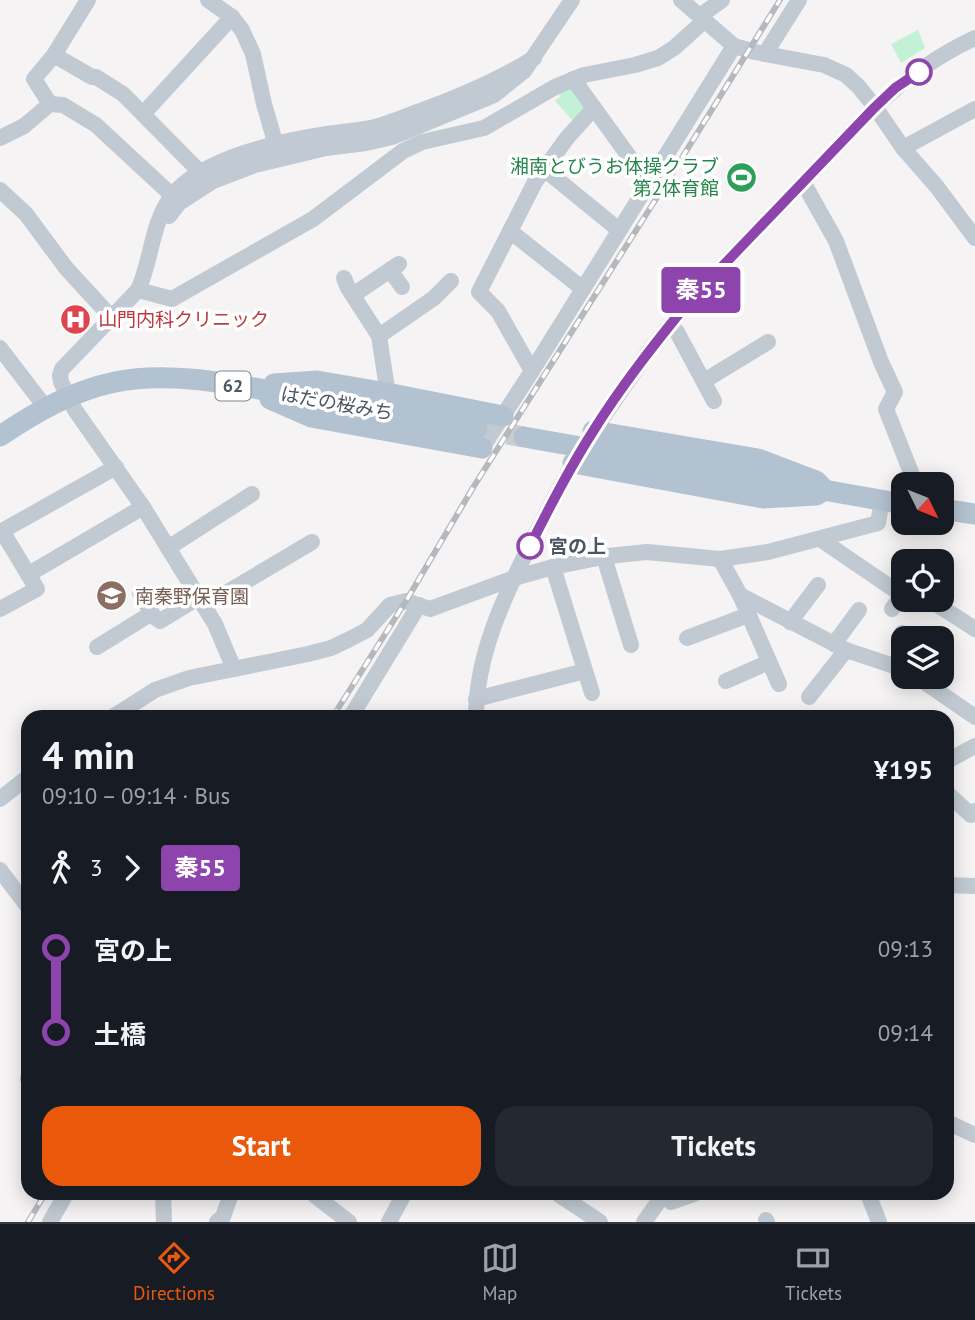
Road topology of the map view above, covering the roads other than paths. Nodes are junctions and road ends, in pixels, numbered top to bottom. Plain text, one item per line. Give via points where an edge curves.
1 (88, 0) edge
2 (208, 0) edge
3 (572, 0) edge
4 (681, 0) edge
5 (722, 0) edge
6 (799, 0) edge
7 (232, 18) junction
8 (702, 18) junction
9 (975, 38) edge
10 (734, 46) junction
11 (765, 54) junction
12 (54, 55) junction
13 (573, 79) junction
14 (50, 104) junction
15 (875, 107) junction
16 (594, 108) junction
17 (971, 111) edge
18 (143, 114) junction
19 (416, 128) junction
20 (975, 128) edge
21 (0, 138) edge
22 (903, 148) junction
23 (278, 151) junction
24 (543, 168) junction
25 (200, 172) junction
26 (803, 182) junction
27 (649, 184) junction
28 (0, 190) edge
29 (176, 199) junction
30 (619, 230) junction
31 (510, 231) junction
32 (975, 238) edge
33 (344, 278) dead end
34 (451, 281) dead end
35 (402, 287) dead end
36 (583, 289) junction
37 (138, 290) junction
38 (353, 295) junction
39 (111, 317) junction
40 (670, 324) junction
41 (379, 336) junction
42 (768, 342) dead end
43 (0, 348) edge
44 (753, 351) junction
45 (762, 366) dead end
46 (532, 371) junction
47 (704, 381) junction
48 (251, 388) junction
49 (387, 393) junction
50 (67, 397) junction
51 (714, 401) dead end
52 (46, 408) junction
53 (503, 416) junction
54 (591, 434) junction
55 (0, 436) edge
56 (524, 437) tunnel mouth
57 (480, 438) joint
58 (574, 461) junction
59 (116, 467) junction
60 (911, 472) edge
61 (825, 490) junction
62 (252, 493) dead end
63 (891, 502) edge
64 (891, 505) edge
65 (143, 507) junction
66 (954, 511) edge
67 (975, 514) edge
68 (820, 539) junction
69 (312, 542) dead end
70 (168, 548) junction
71 (604, 557) junction
72 (720, 559) junction
73 (552, 567) junction
74 (29, 573) junction
75 (514, 578) junction
76 (818, 585) dead end
77 (891, 587) edge
78 (140, 593) dead end
79 (740, 595) junction
80 (201, 602) junction
81 (419, 606) junction
82 (0, 609) edge
83 (859, 610) dead end
84 (949, 612) edge
85 (152, 613) junction
86 (748, 615) junction
87 (790, 622) junction
88 (975, 629) edge
89 (687, 638) dead end
90 (631, 645) dead end
91 (105, 647) dead end
92 (840, 647) junction
93 (769, 662) junction
94 (891, 662) edge
95 (234, 669) junction
96 (585, 671) junction
97 (726, 681) dead end
98 (779, 684) dead end
99 (934, 689) edge
100 (592, 693) dead end
101 (809, 697) dead end
102 (476, 699) junction
103 (124, 710) edge
104 (355, 710) edge
105 (476, 710) edge
106 (975, 717) edge
107 (975, 746) edge
108 (954, 757) edge
109 (21, 782) edge
110 (0, 799) edge
111 (954, 800) edge
112 (972, 817) edge
113 (0, 870) edge
114 (954, 885) edge
115 (975, 886) edge
116 (21, 894) edge
117 (954, 1125) edge
118 (975, 1135) edge
119 (63, 1200) edge
120 (163, 1200) edge
121 (228, 1200) edge
122 (320, 1200) edge
123 (401, 1200) edge
124 (567, 1200) edge
125 (661, 1200) edge
126 (870, 1200) edge
127 (342, 1220) edge
128 (50, 1222) edge
129 (164, 1222) edge
130 (217, 1222) edge
131 (389, 1222) edge
132 (600, 1222) edge
133 (644, 1222) edge
134 (879, 1222) edge

1 - 12 street
2 - 7 street
3 - 19 street via 518,77 494,95
4 - 8 street
5 - 8 street
6 - 11 street
7 - 18 street
7 - 23 street via 253,54
8 - 10 street
8 - 13 street via 658,58
9 - 15 street via 925,67
10 - 11 street
10 - 27 street
11 - 15 street via 824,65 846,75
12 - 14 street via 34,79
12 - 18 street via 123,94
13 - 16 street
13 - 19 street via 484,128
14 - 21 street via 24,126
14 - 29 street via 63,105 96,125
15 - 22 street
15 - 26 street
16 - 24 street
16 - 27 street
17 - 20 street
17 - 22 street
18 - 25 street
19 - 23 street via 379,140
19 - 37 street via 403,151 313,219 172,299
22 - 32 street
23 - 25 street via 221,162
23 - 29 street
24 - 30 street
24 - 31 street
25 - 29 street
26 - 40 street
26 - 60 street via 836,241 895,392 886,409
27 - 30 street
28 - 39 street via 26,214 66,268
29 - 37 street
30 - 36 street
31 - 36 street
31 - 46 street via 479,292 498,312
33 - 38 street
34 - 41 street
35 - 38 street via 395,267
36 - 46 street
37 - 39 street
38 - 41 street
39 - 50 street via 62,369
40 - 47 street
40 - 54 street
41 - 49 street
42 - 44 street
43 - 52 street
44 - 45 street
44 - 47 street
46 - 53 street
47 - 51 street
48 - 49 main road via 317,381
48 - 50 main road, 62 via 150,377
48 - 57 main road via 311,418
49 - 53 main road
50 - 52 main road, 62
50 - 59 street
52 - 55 main road, 62
53 - 57 street
54 - 58 street, bridge
54 - 61 main road via 758,459 816,481
56 - 61 main road
58 - 61 main road via 763,498 817,495
58 - 75 street
59 - 65 street
59 - 74 street via 2,531
61 - 63 main road
62 - 70 street via 210,514
64 - 68 street via 878,523
65 - 70 street
65 - 74 street
66 - 67 main road
68 - 72 street
68 - 77 street
69 - 80 street via 265,577
70 - 80 street
71 - 72 street via 647,552
71 - 73 street
71 - 90 street
72 - 79 street
73 - 75 street
73 - 96 street
74 - 82 street via 37,589
75 - 81 street via 430,609
75 - 102 street via 488,643
76 - 87 street
78 - 85 street
79 - 86 street
79 - 87 street
80 - 85 street via 160,621
80 - 95 street
81 - 95 street via 406,601 390,605 367,630 331,648
81 - 104 street
83 - 92 street
84 - 88 street
85 - 91 street
86 - 89 street
86 - 93 street
87 - 92 street
92 - 94 street
92 - 101 street
93 - 97 street
93 - 98 street
95 - 103 street via 155,690
96 - 100 street
96 - 102 street
99 - 106 street
102 - 105 street
107 - 108 street
109 - 110 street
111 - 112 street
113 - 116 street
114 - 115 street
117 - 118 street
119 - 128 street
120 - 129 street
121 - 130 street
122 - 127 street
123 - 131 street
124 - 132 street
125 - 133 street
126 - 134 street

